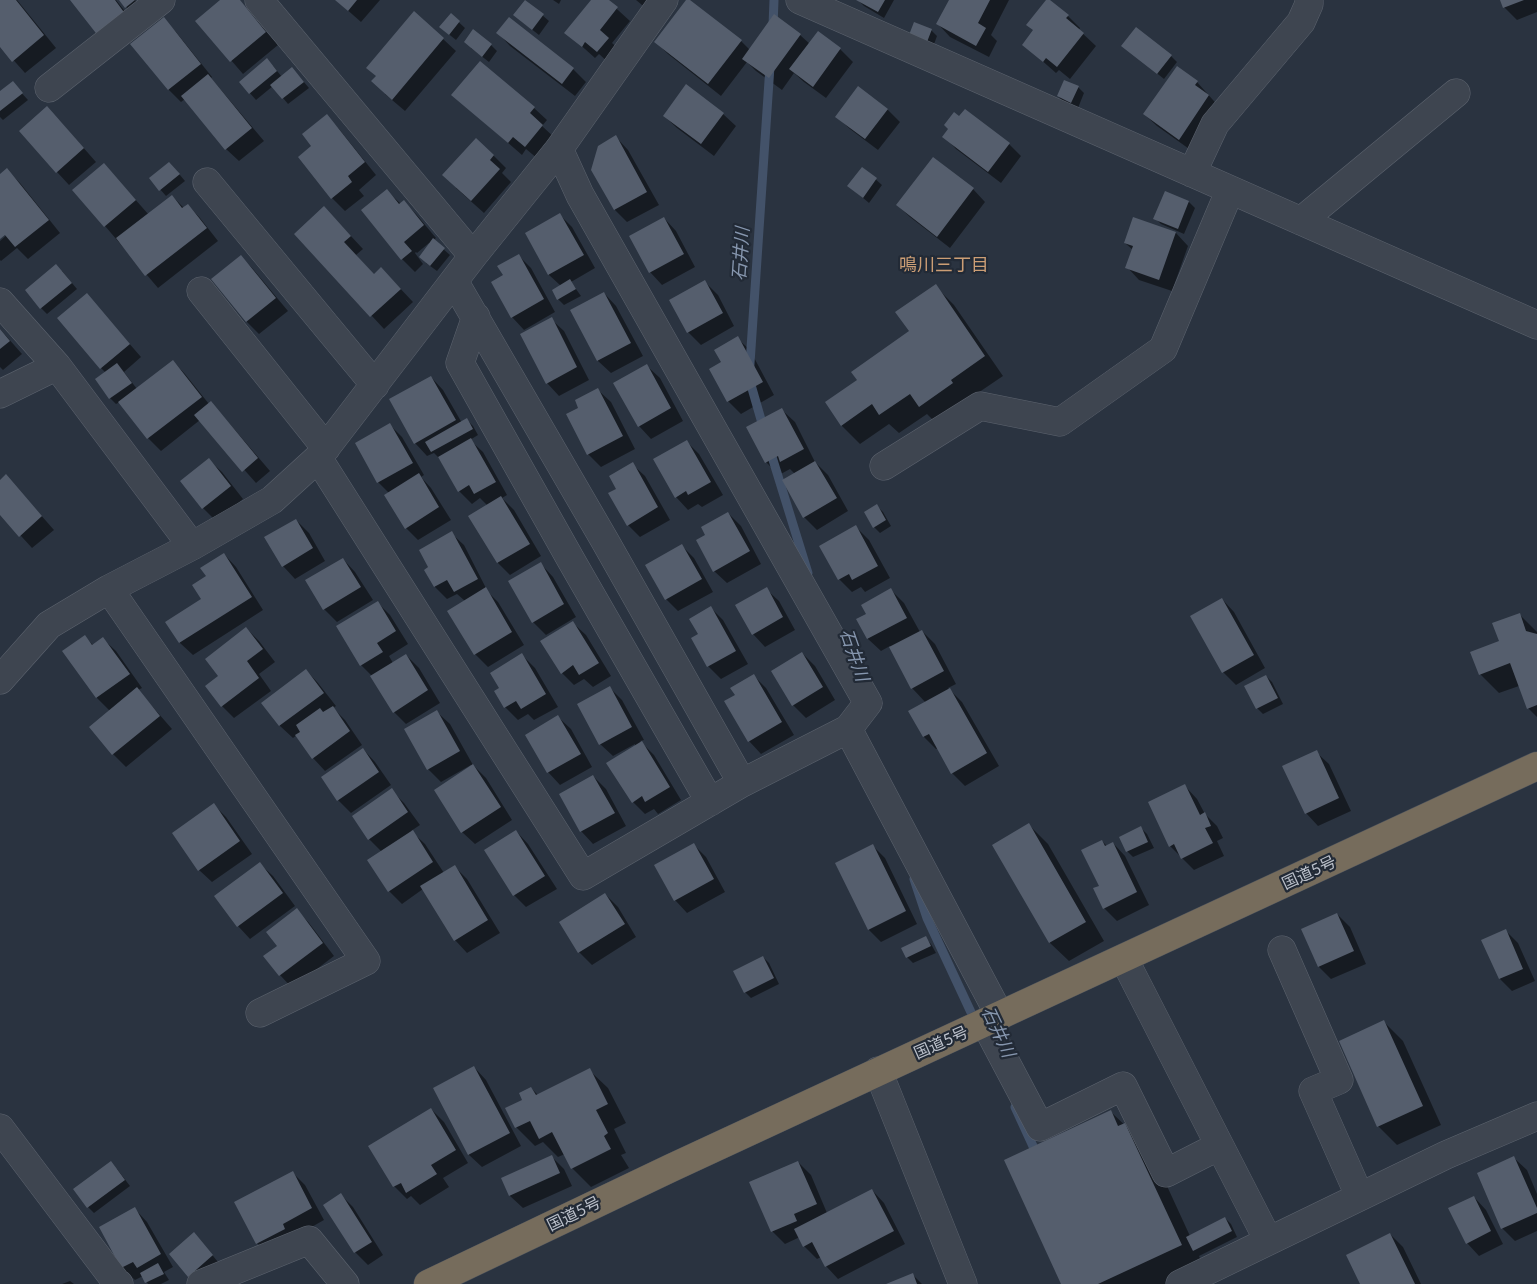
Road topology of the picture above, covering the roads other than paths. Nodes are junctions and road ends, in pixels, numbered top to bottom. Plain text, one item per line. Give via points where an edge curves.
1 (161, 0) edge
2 (259, 0) edge
3 (664, 0) edge
4 (800, 0) edge
5 (1309, 0) edge
6 (49, 88) dead end
7 (1456, 93) dead end
8 (559, 149) junction
9 (1192, 173) junction
10 (207, 182) dead end
11 (1230, 190) junction
12 (1301, 221) junction
13 (473, 256) junction
14 (454, 281) junction
15 (201, 291) dead end
16 (0, 302) edge
17 (476, 317) junction
18 (1537, 325) edge
19 (57, 366) junction
20 (374, 385) junction
21 (0, 394) edge
22 (322, 453) junction
23 (884, 466) dead end
24 (606, 541) junction
25 (192, 546) junction
26 (570, 560) junction
27 (109, 589) junction
28 (0, 680) edge
29 (848, 729) junction
30 (1537, 766) edge
31 (742, 783) junction
32 (710, 802) junction
33 (1282, 950) dead end
34 (1124, 959) junction
35 (260, 1014) dead end
36 (992, 1019) junction
37 (878, 1071) junction
38 (1537, 1116) edge
39 (0, 1128) edge
40 (1219, 1146) junction
41 (1359, 1196) junction
42 (1268, 1240) junction
43 (119, 1284) edge
44 (201, 1284) edge
45 (345, 1284) edge
46 (428, 1284) edge
47 (963, 1284) edge
48 (1180, 1284) edge

1 - 6 street
2 - 13 street
3 - 8 street
4 - 9 street
5 - 9 street via 1301,22 1215,124
7 - 12 street
8 - 13 street
8 - 29 street via 580,195 868,703
9 - 11 street
10 - 20 street
11 - 12 street
11 - 23 street via 1163,349 1060,422 980,406
12 - 18 street
13 - 14 street
14 - 17 street
14 - 20 street
15 - 22 street
16 - 19 street
17 - 24 street
17 - 26 street via 460,363
19 - 21 street
19 - 25 street
20 - 22 street
22 - 25 street via 272,500
22 - 32 street via 583,876
24 - 26 street
24 - 31 street
25 - 27 street
26 - 32 street
27 - 28 street via 50,625
27 - 35 street via 366,961
29 - 31 street
29 - 36 street
30 - 34 highway, 国道5号
31 - 32 street
33 - 41 street via 1339,1080 1314,1091
34 - 36 highway, 国道5号
34 - 40 street
36 - 37 highway, 国道5号
36 - 40 street via 1040,1127 1123,1086 1166,1173
37 - 46 highway, 国道5号
37 - 47 street
38 - 41 street
39 - 43 street
40 - 42 street
41 - 42 street
42 - 48 street
44 - 45 street via 309,1240

